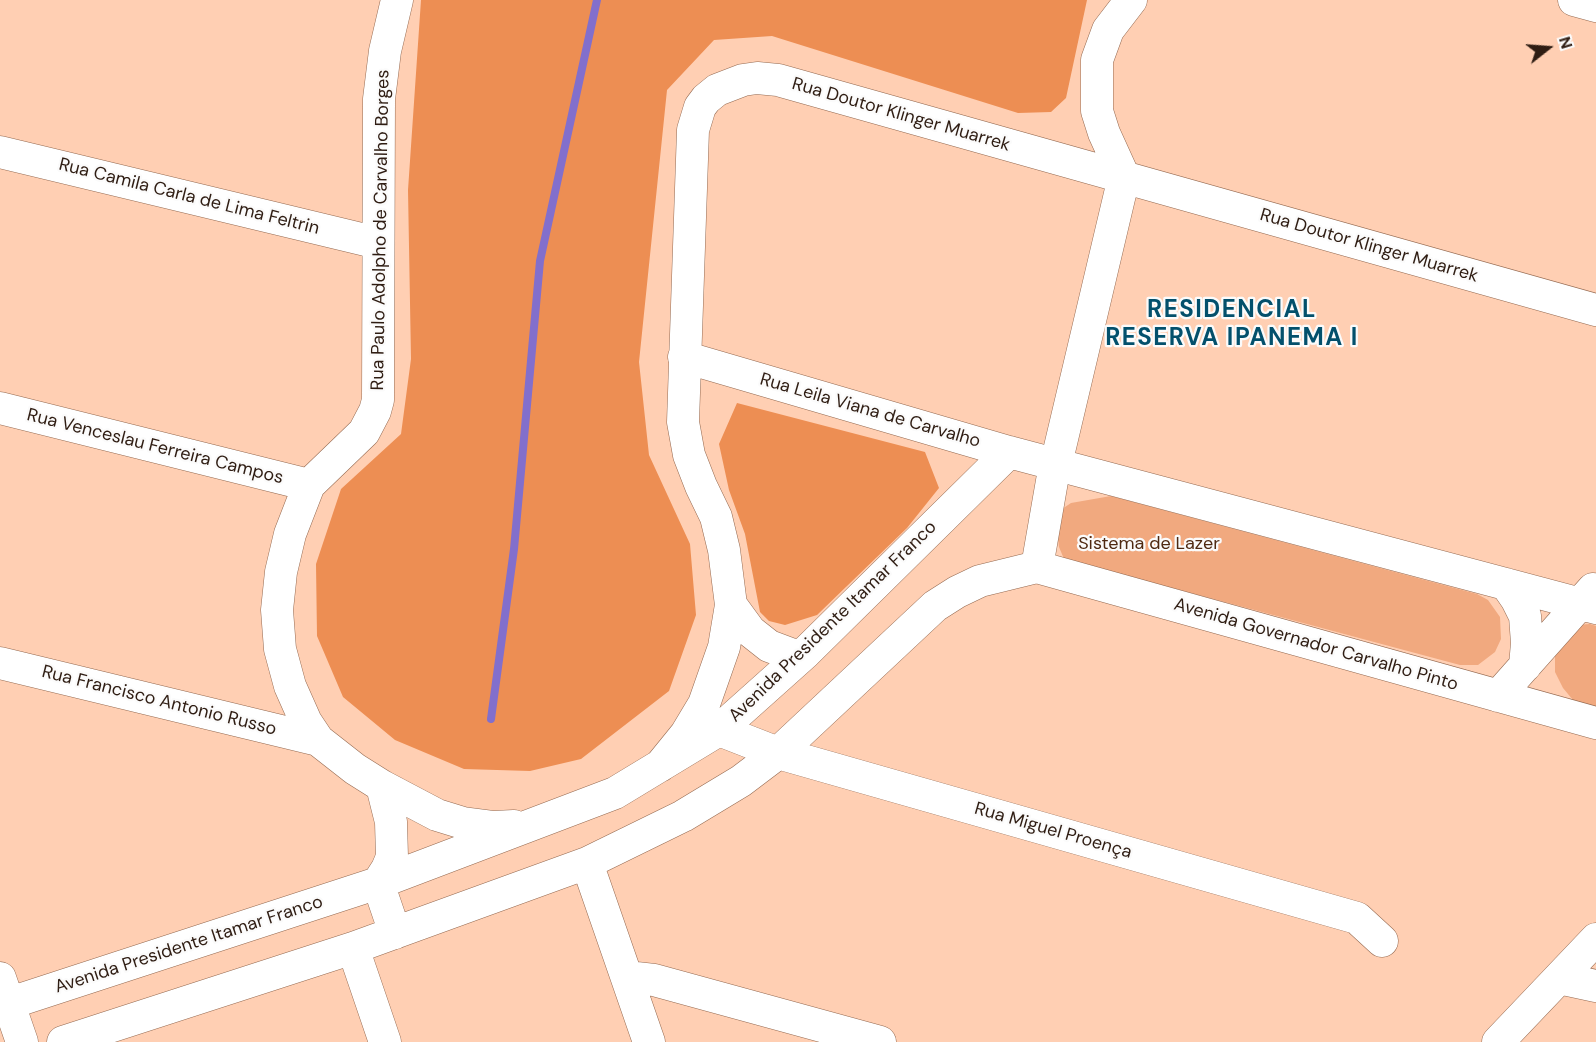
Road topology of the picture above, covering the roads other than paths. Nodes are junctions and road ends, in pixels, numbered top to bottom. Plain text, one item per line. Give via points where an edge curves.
1 (397, 0) edge
2 (1131, 0) edge
3 (1574, 0) edge
4 (1596, 6) edge
5 (0, 152) edge
6 (1124, 177) junction
7 (378, 243) junction
8 (1596, 310) edge
9 (684, 357) junction
10 (0, 408) edge
11 (1009, 452) junction
12 (1056, 465) junction
13 (309, 485) junction
14 (1037, 567) junction
15 (1506, 584) junction
16 (1591, 599) edge
17 (731, 605) junction
18 (804, 654) junction
19 (0, 663) edge
20 (1525, 666) junction
21 (1498, 696) junction
22 (1596, 723) edge
23 (719, 730) junction
24 (318, 740) junction
25 (778, 753) junction
26 (660, 766) junction
27 (382, 786) junction
28 (528, 826) junction
29 (588, 863) junction
30 (378, 883) junction
31 (395, 933) junction
32 (1596, 939) edge
33 (1382, 941) dead end
34 (353, 948) junction
35 (627, 977) junction
36 (1559, 978) junction
37 (1596, 986) edge
38 (3, 997) edge
39 (67, 1041) edge
40 (22, 1042) edge
41 (385, 1042) edge
42 (649, 1042) edge
43 (880, 1042) edge
44 (1498, 1042) edge

1 - 7 street, Rua Paulo Adolpho de Carvalho Borges via 379,99
2 - 6 street via 1108,30 1097,60 1097,111
3 - 4 street
5 - 7 street, Rua Camila Carla de Lima Feltrin
6 - 8 street, Rua Doutor Klinger Muarrek
6 - 9 street, Rua Doutor Klinger Muarrek via 778,80 757,78 728,86 706,99 693,130
6 - 12 street
7 - 13 street, Rua Paulo Adolpho de Carvalho Borges via 379,388 375,411 356,441
9 - 11 street, Rua Leila Viana de Carvalho
9 - 17 street, Rua Doutor Klinger Muarrek via 683,422 689,455 716,517
10 - 13 street, Rua Venceslau Ferreira Campos
11 - 12 street, Rua Leila Viana de Carvalho
11 - 18 street, Avenida Presidente Itamar Franco
12 - 14 street
12 - 15 street
13 - 24 street, Rua Paulo Adolpho de Carvalho Borges via 281,572 277,610 280,649 290,686
14 - 21 street, Avenida Governador Carvalho Pinto
14 - 25 street via 980,581 935,606
15 - 16 street
15 - 20 street via 1525,616
16 - 20 street
17 - 18 street, Rua Doutor Klinger Muarrek via 750,631 769,646 793,655
17 - 26 street, Rua Doutor Klinger Muarrek via 724,647 704,704
18 - 23 street, Avenida Presidente Itamar Franco
19 - 24 street, Rua Francisco Antonio Russo
20 - 21 street
21 - 22 street, Avenida Governador Carvalho Pinto
23 - 25 street, Rua Miguel Proença
23 - 26 street, Avenida Presidente Itamar Franco
24 - 27 street, Rua Paulo Adolpho de Carvalho Borges
25 - 29 street via 683,816
25 - 33 street, Rua Miguel Proença via 1357,918
26 - 28 street, Avenida Presidente Itamar Franco via 615,793
27 - 28 street, Rua Paulo Adolpho de Carvalho Borges via 437,815 455,820 494,827
27 - 30 street via 391,822 392,857
28 - 30 street, Avenida Presidente Itamar Franco
29 - 31 street
29 - 35 street
30 - 31 street
30 - 38 street, Avenida Presidente Itamar Franco
31 - 34 street
32 - 36 street
34 - 39 street
34 - 41 street
35 - 42 street
35 - 43 street via 654,980
36 - 37 street
36 - 44 street
38 - 40 street

